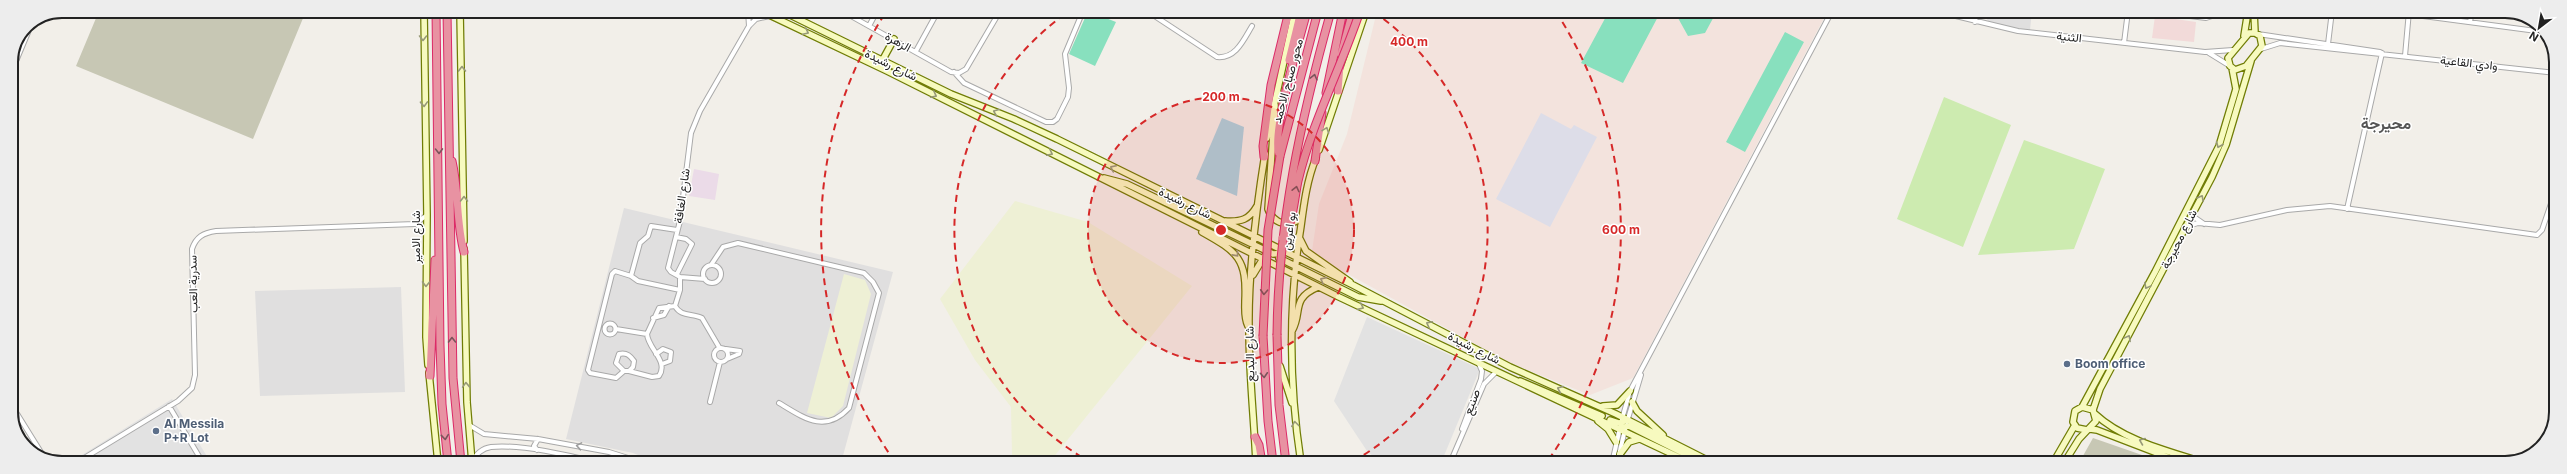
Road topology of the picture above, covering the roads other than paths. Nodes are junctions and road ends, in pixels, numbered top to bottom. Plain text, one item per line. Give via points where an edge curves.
1 (424, 18) edge
2 (436, 18) edge
3 (447, 18) edge
4 (460, 18) edge
5 (748, 18) edge
6 (761, 18) edge
7 (774, 18) edge
8 (799, 18) edge
9 (855, 18) edge
10 (873, 18) edge
11 (934, 18) edge
12 (996, 18) edge
13 (1080, 18) edge
14 (1158, 18) edge
15 (1286, 18) edge
16 (1293, 18) edge
17 (1299, 18) edge
18 (1305, 18) edge
19 (1316, 18) edge
20 (1329, 18) edge
21 (1341, 18) edge
22 (1351, 18) edge
23 (1357, 18) edge
24 (1364, 18) edge
25 (1828, 18) edge
26 (1960, 18) edge
27 (1976, 18) edge
28 (2127, 18) edge
29 (2247, 18) edge
30 (2255, 18) edge
31 (2331, 18) edge
32 (2408, 18) edge
33 (2442, 18) edge
34 (2471, 18) edge
35 (1975, 22) junction
36 (2470, 22) junction
37 (749, 26) junction
38 (869, 26) junction
39 (1252, 26) dead end
40 (2536, 31) edge
41 (2256, 33) junction
42 (2244, 36) junction
43 (894, 40) junction
44 (2124, 43) junction
45 (2328, 44) junction
46 (2260, 49) junction
47 (2233, 50) junction
48 (916, 51) junction
49 (2205, 52) junction
50 (2382, 53) junction
51 (2405, 56) junction
52 (882, 61) junction
53 (2251, 61) junction
54 (2231, 67) junction
55 (954, 72) junction
56 (2549, 72) edge
57 (1338, 91) junction
58 (1274, 101) junction
59 (1282, 116) junction
60 (448, 143) junction
61 (1280, 156) junction
62 (1264, 157) junction
63 (1315, 161) junction
64 (1100, 178) junction
65 (1143, 198) junction
66 (1259, 204) junction
67 (2348, 209) junction
68 (2549, 210) edge
69 (2188, 214) junction
70 (427, 215) junction
71 (1302, 217) junction
72 (1223, 221) junction
73 (415, 224) junction
74 (2204, 224) junction
75 (2185, 228) junction
76 (439, 230) junction
77 (677, 230) junction
78 (427, 232) junction
79 (1299, 235) junction
80 (676, 236) junction
81 (1255, 237) junction
82 (1282, 238) junction
83 (1255, 246) junction
84 (1284, 251) junction
85 (464, 252) junction
86 (1254, 254) junction
87 (1274, 255) junction
88 (1296, 258) junction
89 (1263, 259) junction
90 (711, 265) junction
91 (1279, 266) junction
92 (1295, 266) junction
93 (1294, 274) junction
94 (679, 275) junction
95 (631, 276) junction
96 (1252, 278) junction
97 (704, 279) junction
98 (1353, 285) junction
99 (1318, 286) junction
100 (680, 290) junction
101 (1385, 302) junction
102 (668, 306) junction
103 (675, 306) junction
104 (653, 318) junction
105 (1249, 328) junction
106 (616, 330) dead end
107 (1291, 332) junction
108 (647, 334) junction
109 (719, 348) junction
110 (726, 349) junction
111 (656, 354) junction
112 (727, 359) junction
113 (720, 362) junction
114 (662, 364) junction
115 (1479, 364) junction
116 (624, 370) junction
117 (1642, 370) junction
118 (630, 371) junction
119 (1496, 373) junction
120 (430, 376) junction
121 (1507, 378) junction
122 (1630, 391) junction
123 (1559, 400) junction
124 (710, 402) dead end
125 (1632, 402) junction
126 (779, 403) dead end
127 (1293, 405) junction
128 (1595, 405) junction
129 (169, 406) junction
130 (2082, 407) junction
131 (2094, 412) junction
132 (18, 415) edge
133 (468, 424) junction
134 (1624, 424) junction
135 (2075, 425) junction
136 (2088, 430) junction
137 (1255, 437) junction
138 (1640, 438) junction
139 (538, 439) junction
140 (1459, 441) junction
141 (1669, 441) junction
142 (1616, 442) junction
143 (39, 450) edge
144 (537, 450) junction
145 (1620, 454) joint
146 (86, 456) edge
147 (199, 456) edge
148 (437, 456) edge
149 (447, 456) edge
150 (460, 456) edge
151 (472, 456) edge
152 (477, 456) edge
153 (566, 456) edge
154 (622, 456) edge
155 (1256, 456) edge
156 (1261, 456) edge
157 (1272, 456) edge
158 (1285, 456) edge
159 (1300, 456) edge
160 (1453, 456) edge
161 (1613, 456) edge
162 (1677, 456) edge
163 (1689, 456) edge
164 (1699, 456) edge
165 (2057, 456) edge
166 (2068, 456) edge
167 (2165, 456) edge
168 (2186, 456) edge

1 -> 70 main road, شارع الامير
2 -> 76 highway, شارع الامير
3 - 60 highway
85 -> 4 main road
5 - 37 street
6 - 37 street
7 -> 64 main road, شارع رشيدة
8 - 52 main road, شارع رشيدة
9 - 38 street, الزهرة
10 - 38 street
11 - 48 street
12 - 55 street via 966,69
13 - 55 street, الزهرة via 1065,54 1068,97 1058,118 1052,122 1046,122 964,83
14 - 39 street via 1218,57 1234,53
15 - 62 highway via 1271,85 1263,146
16 - 58 main road
17 - 59 highway via 1284,86
18 - 59 highway
19 - 61 highway, محور صباح الاحمد
82 -> 20 highway, بو اعرين, bridge via 1295,153
21 - 63 highway
22 - 57 highway via 1341,53
82 -> 23 highway, bridge via 1289,231 1298,181 1309,143
24 - 57 main road, بو اعرين
25 - 117 street
26 - 35 street, الثنية
27 - 35 street
28 - 44 street
29 - 42 main road
30 - 41 main road
31 - 45 street
32 - 51 street
33 - 36 street
34 - 36 street
35 - 44 street, الثنية via 2018,31
36 - 40 street
37 - 77 street, شارع الغافة via 700,111 691,133
38 - 43 street, الزهرة
41 - 42 main road
41 - 45 street, وادي القاعية
41 - 46 main road via 2262,39
42 - 47 main road
43 - 48 street, الزهرة
43 - 52 main road
44 - 49 street, الثنية
45 - 50 street, وادي القاعية
46 - 50 street, وادي القاعية via 2280,42
46 - 53 main road
47 - 49 street, الثنية
47 - 54 main road via 2228,58
48 - 55 street, الزهرة
49 - 54 street, الثنية via 2218,57
50 - 51 street, وادي القاعية
50 - 67 street
51 - 56 street, وادي القاعية
72 -> 52 main road, شارع رشيدة via 1014,119 951,94
53 - 54 main road via 2243,69
69 -> 53 main road, شارع محيرجة via 2212,177 2226,145
54 -> 69 main road, شارع محيرجة via 2236,85 2228,122
63 -> 57 main road, بو اعرين
58 - 62 main road
58 - 71 main road via 1276,117 1268,209 1273,218 1282,224 1292,224
59 - 61 highway, بو اعرين via 1277,142
60 - 85 highway via 456,177 460,236
150 -> 60 highway via 453,378
61 -> 157 highway, بو اعرين, bridge via 1268,230 1263,336 1266,402
62 - 66 main road
63 - 71 main road, بو اعرين
64 - 65 main road, شارع رشيدة
64 - 83 main road via 1111,178 1127,184
65 - 86 main road, شارع رشيدة
65 -> 105 main road via 1221,243 1238,257 1245,271 1245,315
66 - 72 main road via 1244,220
66 - 81 main road
67 - 68 street via 2476,224 2537,235 2542,230
67 - 74 street via 2323,206 2287,210 2220,225
69 - 74 street
69 - 75 main road, شارع محيرجة
69 -> 130 main road, شارع محيرجة
70 - 73 street
70 - 78 main road, شارع الامير
71 - 79 main road, بو اعرين
72 - 81 main road, شارع رشيدة
73 - 78 street
73 - 129 street, سدرية العب via 216,231 203,234 192,249 194,381 188,392
74 - 75 street via 2192,224
131 -> 75 main road, شارع محيرجة via 2100,389
76 - 120 highway via 435,256
76 -> 149 highway, شارع الامير via 442,397
77 - 80 street, شارع الغافة
77 - 95 street via 651,226 648,236 640,243
78 -> 120 main road, شارع الامير via 426,337
79 - 84 main road
79 - 88 main road, بو اعرين
79 - 98 main road via 1306,250
80 - 94 street, شارع الغافة via 668,268
80 - 94 street via 692,244
81 - 83 main road, شارع البديع
81 - 84 main road, شارع رشيدة
81 - 87 main road
82 - 158 highway, بو اعرين, bridge via 1277,335 1279,405
83 - 86 main road, شارع البديع
83 - 87 main road
84 - 87 main road
84 - 88 main road, شارع رشيدة
133 -> 85 main road via 463,299
86 - 89 main road, شارع رشيدة
86 - 96 main road, شارع البديع
87 - 89 main road via 1268,255
87 - 91 main road
87 - 92 main road
88 - 92 main road, بو اعرين
88 - 98 main road, شارع رشيدة
89 - 91 main road, شارع رشيدة
89 - 96 main road
90 - 97 street via 704,272
90 - 97 street via 720,270 720,277 713,283
90 - 126 street via 722,247 738,243 864,273 879,293 849,408 839,418 826,423 803,418
91 - 93 main road, شارع رشيدة
91 - 127 main road via 1279,359 1285,387
92 - 93 main road, بو اعرين
101 -> 92 main road via 1358,297
93 - 99 main road, شارع رشيدة
93 - 107 main road, بو اعرين
94 - 97 street
94 - 100 street, شارع الغافة
95 - 100 street via 638,281
95 - 116 street via 615,271 612,274 588,370 590,373 615,379
96 - 105 main road, شارع البديع
98 - 101 main road, شارع رشيدة
99 - 107 main road via 1301,299
99 -> 115 main road, شارع رشيدة
100 - 103 street, شارع الغافة
128 -> 101 main road, شارع رشيدة via 1510,367
102 - 103 street
102 - 104 street via 664,315
102 - 104 street via 661,306
103 - 109 street via 683,314 702,318
104 - 108 street
105 - 137 main road, شارع البديع via 1251,403
106 - 108 street
107 - 127 main road, بو اعرين
108 - 111 street
109 - 110 street
109 - 113 street via 714,355
110 - 112 street
110 - 112 street via 740,351 739,354
111 - 114 street
111 - 114 street via 663,349 671,352 670,361
112 - 113 street
113 - 124 street
114 - 118 street via 659,376 652,377
115 - 119 main road, شارع رشيدة
115 - 140 street, صنيع via 1482,371 1481,379
116 - 118 street
116 - 118 street via 618,366 616,358 623,353 630,355 634,361
117 - 122 street
117 - 125 street
119 - 121 main road, شارع رشيدة
119 - 140 street, صنيع via 1486,381
120 - 148 main road, شارع الامير
121 - 123 main road, شارع رشيدة
121 - 134 main road via 1528,383
122 - 128 main road via 1616,406
122 - 134 street
123 - 134 main road, شارع رشيدة
123 - 142 main road via 1603,425
125 - 134 street
125 - 141 main road via 1644,418
159 -> 127 main road, بو اعرين
128 - 134 main road, شارع رشيدة
129 - 146 street, سدرية العب
129 - 147 street
130 - 131 main road
130 - 135 main road via 2073,415
131 - 136 main road via 2096,422
168 -> 131 main road via 2111,427
132 - 143 street
133 - 139 street via 484,434
133 - 151 main road
134 - 138 main road, شارع رشيدة
134 - 141 main road, شارع رشيدة
134 - 142 street
134 - 145 street
134 - 163 main road
135 - 136 main road via 2080,430
135 - 165 main road
136 - 166 main road
136 - 167 main road via 2097,430
137 - 155 main road, شارع البديع
137 - 156 highway
138 - 145 main road via 1629,442
138 - 162 main road, شارع رشيدة
139 - 144 street via 534,446
154 -> 139 street
140 - 160 street, صنيع
141 - 164 main road, شارع رشيدة
142 - 161 street
144 - 152 street via 490,447
144 - 153 street

